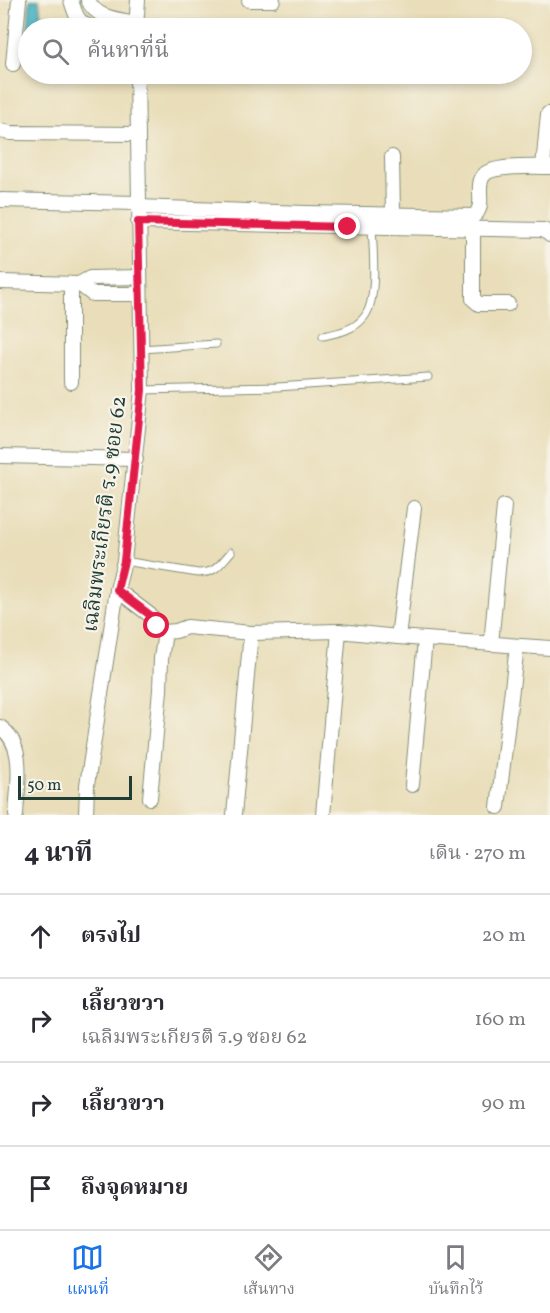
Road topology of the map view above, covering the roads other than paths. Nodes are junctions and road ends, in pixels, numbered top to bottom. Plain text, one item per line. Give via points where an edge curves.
1 (19, 0) edge
2 (71, 0) edge
3 (88, 0) edge
4 (138, 0) edge
5 (249, 0) edge
6 (273, 0) edge
7 (78, 18) edge
8 (110, 18) edge
9 (137, 18) edge
10 (13, 64) dead end
11 (137, 84) edge
12 (548, 114) dead end
13 (0, 131) edge
14 (137, 134) junction
15 (392, 158) dead end
16 (546, 167) edge
17 (0, 200) edge
18 (138, 205) junction
19 (393, 214) junction
20 (138, 222) junction
21 (372, 227) junction
22 (474, 229) junction
23 (550, 235) edge
24 (140, 277) junction
25 (0, 282) edge
26 (75, 284) junction
27 (140, 294) junction
28 (508, 304) dead end
29 (323, 336) dead end
30 (216, 344) dead end
31 (141, 349) junction
32 (428, 377) dead end
33 (71, 382) dead end
34 (142, 390) junction
35 (0, 456) edge
36 (136, 459) junction
37 (504, 506) dead end
38 (414, 508) dead end
39 (231, 552) dead end
40 (124, 561) junction
41 (117, 590) junction
42 (339, 631) junction
43 (165, 632) junction
44 (251, 633) junction
45 (398, 638) junction
46 (425, 639) junction
47 (491, 644) junction
48 (518, 646) junction
49 (550, 648) edge
50 (0, 727) edge
51 (412, 785) dead end
52 (150, 798) dead end
53 (498, 807) dead end
54 (16, 815) edge
55 (87, 815) edge
56 (234, 815) edge
57 (323, 815) edge

1 - 10 street
2 - 7 street
3 - 8 street via 92,9
4 - 9 street
5 - 6 street
11 - 14 street, เฉลิมพระเกียรติ ร.9 ซอย 62
12 - 16 street
13 - 14 street
14 - 18 street, เฉลิมพระเกียรติ ร.9 ซอย 62
15 - 19 street
16 - 19 street via 484,174 480,208 474,216
17 - 18 street
18 - 19 street
18 - 20 street, เฉลิมพระเกียรติ ร.9 ซอย 62
20 - 21 street
20 - 24 street, เฉลิมพระเกียรติ ร.9 ซอย 62
21 - 22 street
21 - 29 lane via 374,272 368,310 345,331
22 - 23 street via 544,230
22 - 28 street via 473,299 478,304
24 - 26 street via 90,278
24 - 27 street, เฉลิมพระเกียรติ ร.9 ซอย 62
25 - 26 street
26 - 27 street via 92,294
26 - 33 street
27 - 31 street, เฉลิมพระเกียรติ ร.9 ซอย 62
30 - 31 lane
31 - 34 street, เฉลิมพระเกียรติ ร.9 ซอย 62
32 - 34 lane via 277,387
34 - 36 street, เฉลิมพระเกียรติ ร.9 ซอย 62
35 - 36 street
36 - 40 street, เฉลิมพระเกียรติ ร.9 ซอย 62
37 - 47 street
38 - 45 street
39 - 40 lane via 209,573
40 - 41 street, เฉลิมพระเกียรติ ร.9 ซอย 62
41 - 43 street
41 - 55 street, เฉลิมพระเกียรติ ร.9 ซอย 62 via 87,785
42 - 44 street
42 - 45 street
42 - 57 street
43 - 44 street via 187,627
43 - 52 street
44 - 56 street
45 - 46 street
46 - 47 street
46 - 51 street
47 - 48 street
48 - 49 street
48 - 53 street
50 - 54 street via 14,744 18,761

